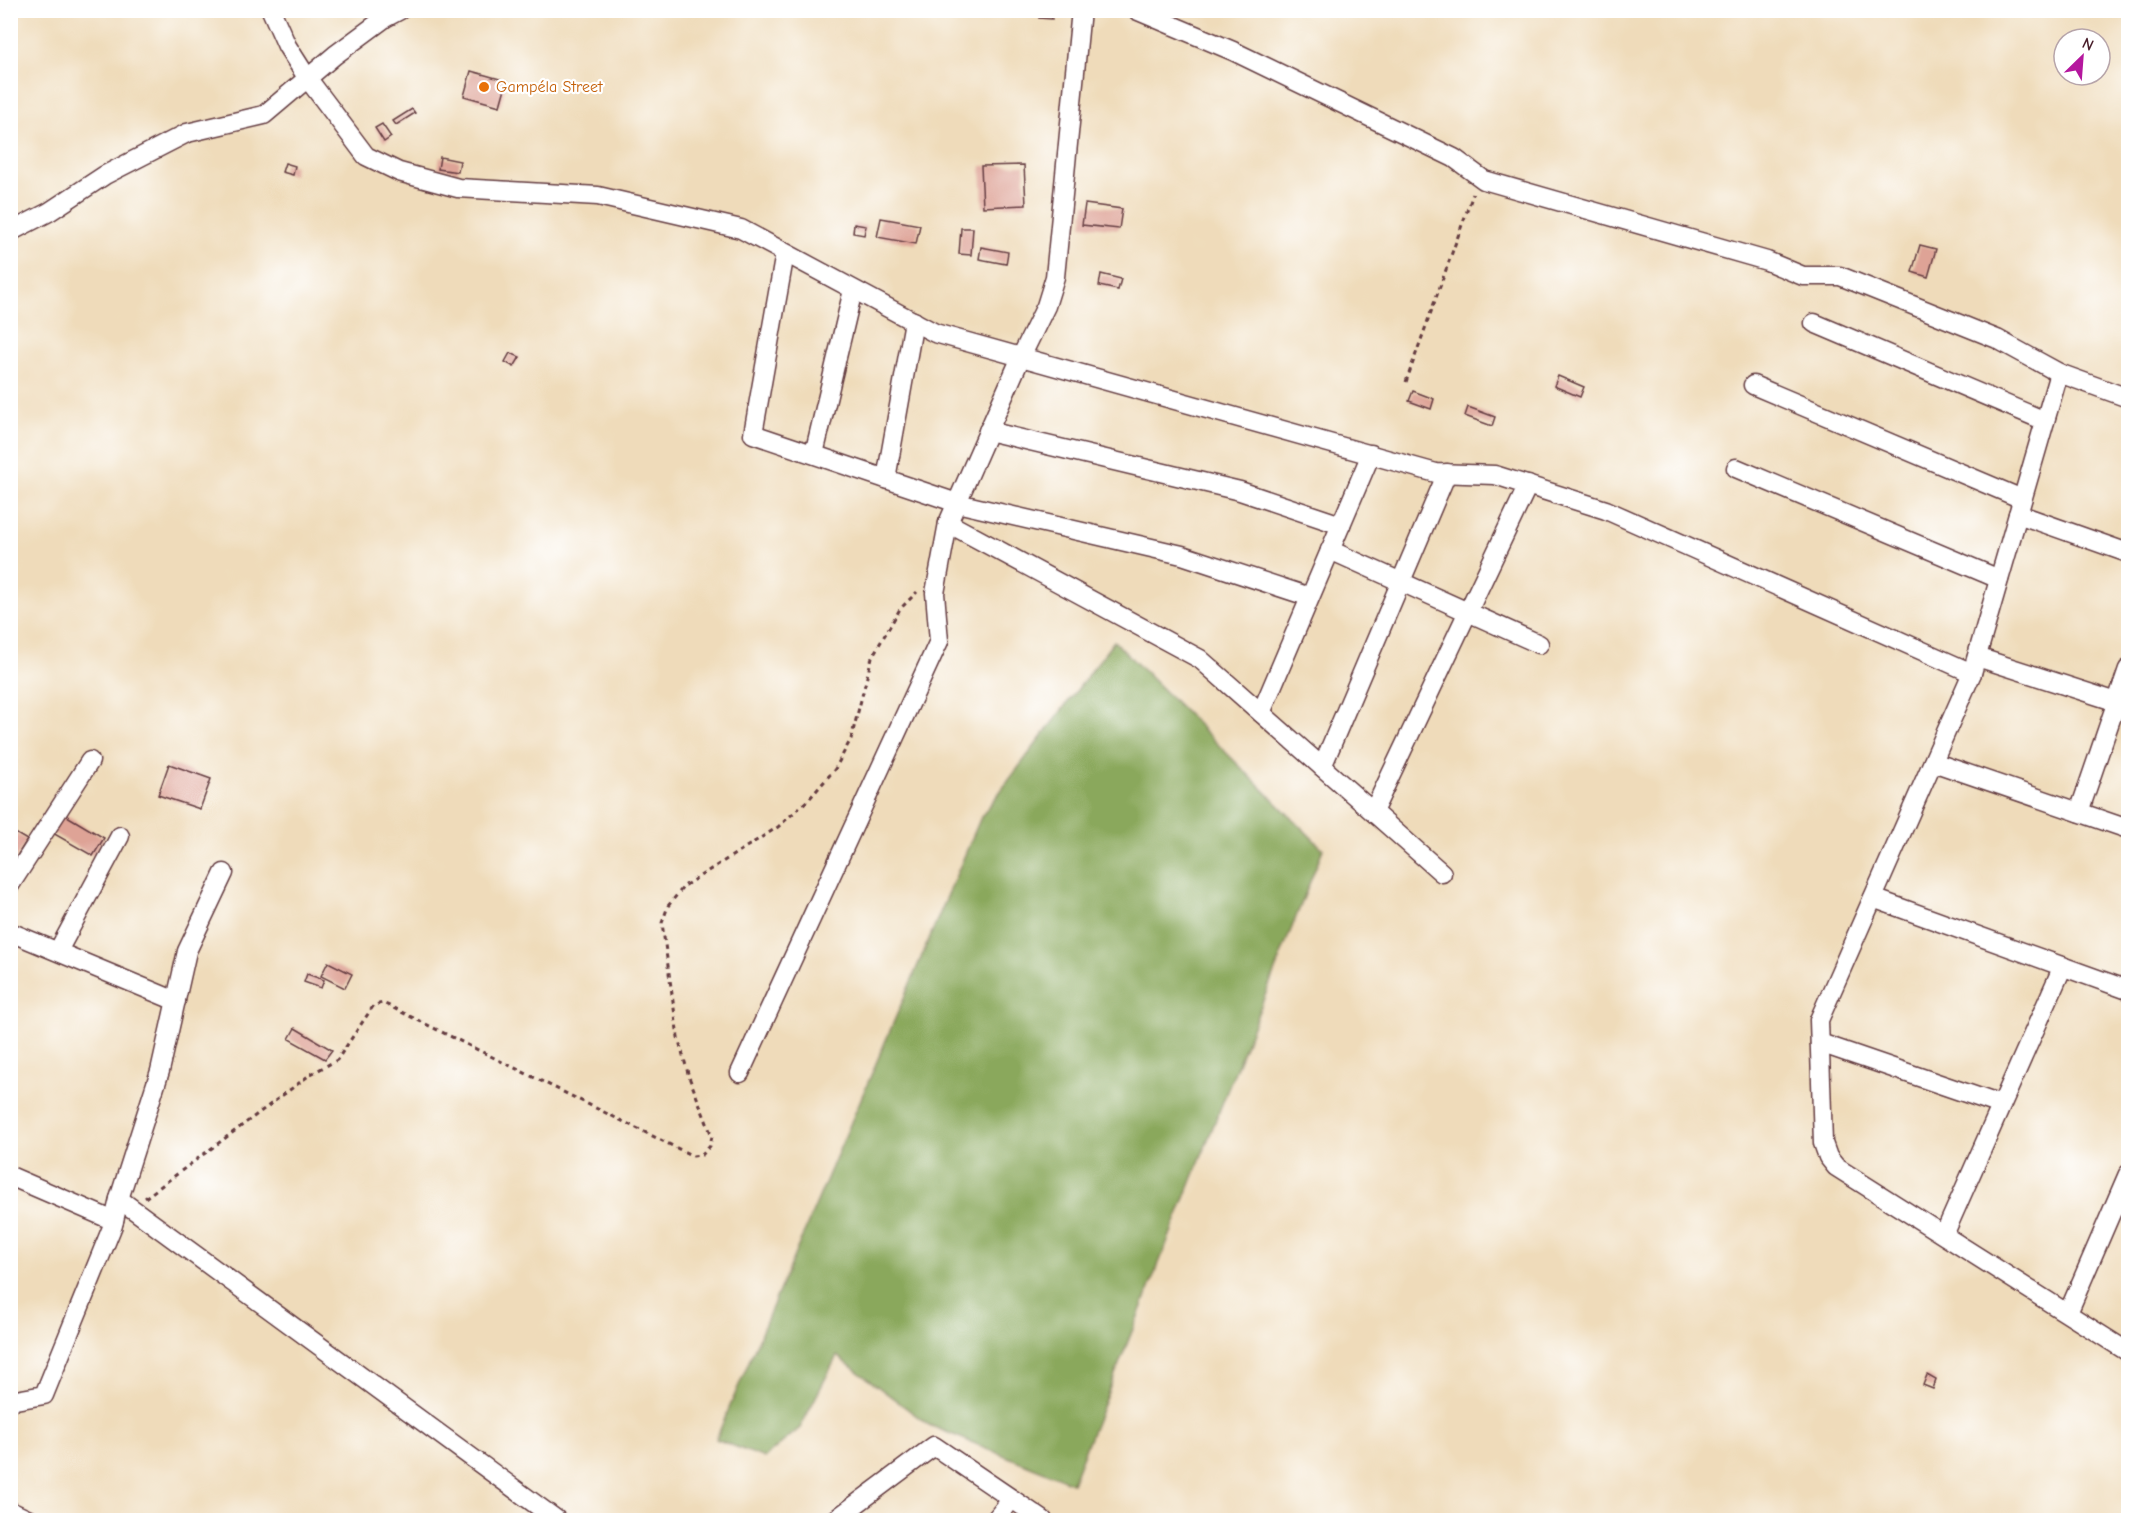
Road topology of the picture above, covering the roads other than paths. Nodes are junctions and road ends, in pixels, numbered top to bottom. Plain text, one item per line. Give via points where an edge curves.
1 (271, 10) edge
2 (400, 10) edge
3 (1081, 10) edge
4 (1136, 10) edge
5 (308, 79) junction
6 (10, 232) edge
7 (785, 253) junction
8 (853, 290) junction
9 (914, 321) junction
10 (1814, 324) dead end
11 (1021, 357) junction
12 (2059, 373) junction
13 (1753, 385) dead end
14 (2128, 398) edge
15 (2045, 421) junction
16 (988, 431) junction
17 (814, 454) junction
18 (1371, 454) junction
19 (1736, 468) dead end
20 (1447, 473) junction
21 (886, 479) junction
22 (1528, 486) junction
23 (957, 503) junction
24 (2020, 506) junction
25 (948, 523) junction
26 (1341, 525) junction
27 (1330, 549) junction
28 (2128, 553) edge
29 (1999, 579) junction
30 (1401, 582) junction
31 (1310, 597) junction
32 (1468, 612) junction
33 (1539, 644) dead end
34 (1974, 665) junction
35 (2128, 669) edge
36 (2117, 702) junction
37 (1261, 712) junction
38 (90, 761) dead end
39 (1933, 762) junction
40 (1322, 767) junction
41 (1373, 812) junction
42 (2079, 812) junction
43 (2128, 829) edge
44 (120, 836) dead end
45 (224, 873) dead end
46 (1442, 873) dead end
47 (10, 885) edge
48 (1873, 898) junction
49 (10, 932) edge
50 (58, 951) junction
51 (2063, 966) junction
52 (2128, 990) edge
53 (176, 1001) junction
54 (1820, 1043) junction
55 (740, 1073) dead end
56 (2001, 1105) junction
57 (2128, 1174) edge
58 (10, 1176) edge
59 (125, 1204) junction
60 (114, 1221) junction
61 (1944, 1235) junction
62 (2068, 1313) junction
63 (2128, 1352) edge
64 (10, 1401) edge
65 (1012, 1499) junction
66 (10, 1511) edge
67 (29, 1521) edge
68 (557, 1521) edge
69 (835, 1521) edge
70 (995, 1521) edge
71 (1043, 1521) edge

1 - 5 street
2 - 5 street
3 - 11 street via 1055,277 1046,306
4 - 12 street via 1233,51 1454,158 1484,180 1767,261 1803,276 1840,276 1997,339
5 - 6 street via 264,115 186,133 105,175
5 - 7 street via 366,156 399,172 458,188 598,196 741,229
7 - 8 street
7 - 17 street via 753,434
8 - 9 street
8 - 17 street
9 - 11 street via 935,333
9 - 21 street
10 - 15 street
11 - 16 street
11 - 18 street
12 - 14 street
12 - 15 street
13 - 24 street
15 - 24 street
16 - 23 street
16 - 26 street via 1240,491
17 - 21 street
18 - 20 street
18 - 26 street
19 - 29 street
20 - 22 street via 1495,475
20 - 30 street
21 - 23 street
22 - 32 street
22 - 34 street via 1606,510
23 - 25 street
23 - 31 street via 1182,555
24 - 28 street
24 - 29 street
25 - 37 street via 1200,659
25 - 55 street via 934,593 939,641
26 - 27 street
27 - 30 street
27 - 31 street
29 - 34 street
30 - 32 street
30 - 40 street
31 - 37 street
32 - 33 street
32 - 41 street
34 - 36 street
34 - 39 street
35 - 36 street
36 - 42 street
37 - 40 street
38 - 47 street
39 - 42 street
39 - 48 street
40 - 41 street
41 - 46 street
42 - 43 street
44 - 50 street
45 - 53 street via 187,951
48 - 51 street
48 - 54 street via 1819,1020
49 - 50 street
50 - 53 street
51 - 52 street
51 - 56 street
53 - 59 street
54 - 56 street
54 - 61 street via 1823,1143 1828,1157 1836,1167
56 - 61 street
57 - 62 street
58 - 60 street
59 - 60 street
59 - 68 street
60 - 64 street via 44,1395
61 - 62 street
62 - 63 street
65 - 69 street via 934,1446
65 - 70 street
65 - 71 street
66 - 67 street

